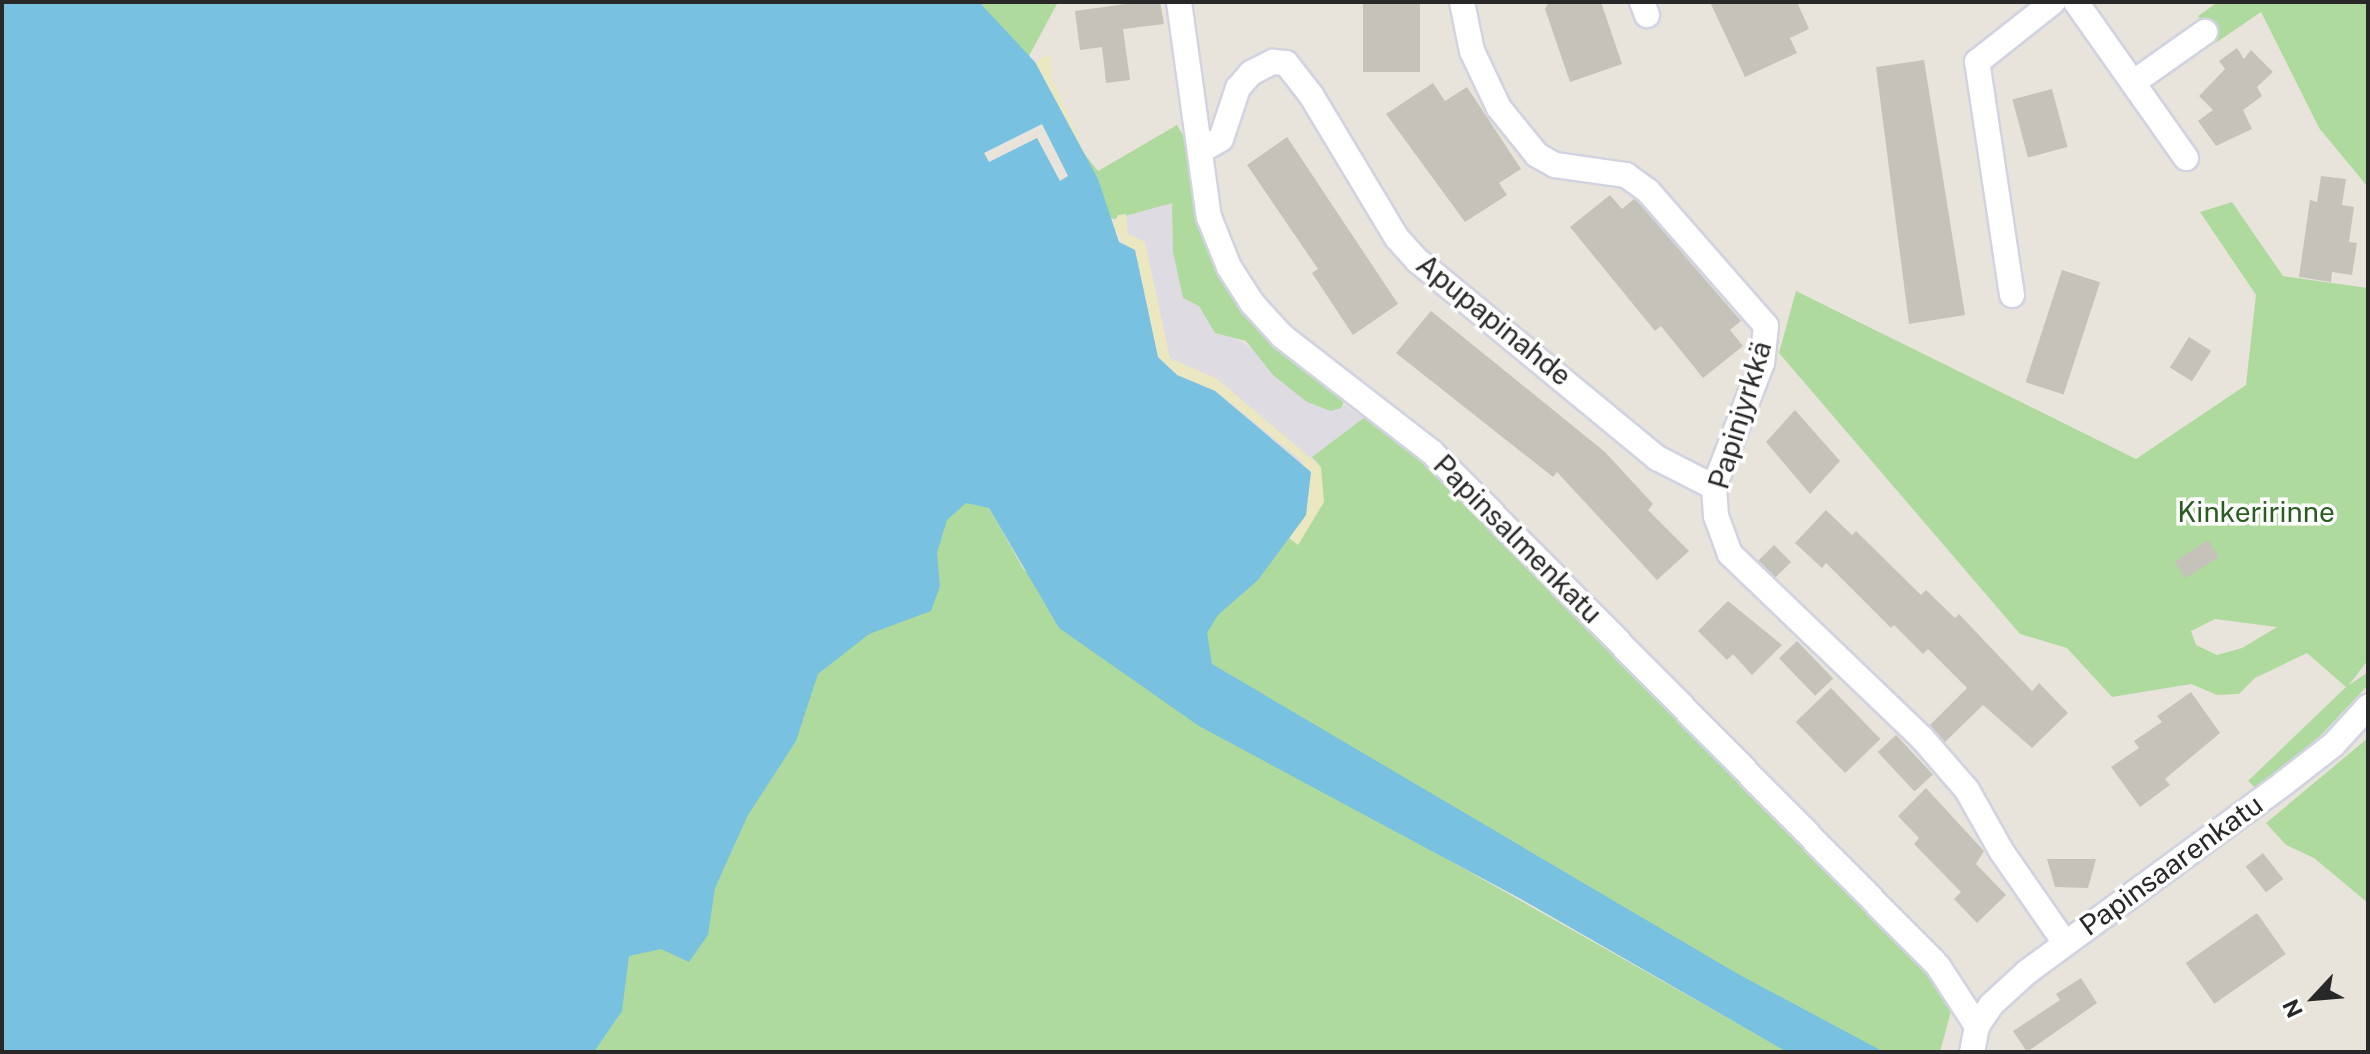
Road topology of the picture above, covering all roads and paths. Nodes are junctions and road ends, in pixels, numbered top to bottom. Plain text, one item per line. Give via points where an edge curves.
1 (1179, 2) edge
2 (1462, 2) edge
3 (2053, 2) edge
4 (2076, 2) edge
5 (2205, 32) dead end
6 (2134, 82) junction
7 (1200, 151) junction
8 (2186, 158) dead end
9 (2012, 295) dead end
10 (1714, 487) junction
11 (2368, 707) edge
12 (2065, 943) junction
13 (1977, 1026) junction
14 (1972, 1052) edge

1 - 7 street, Papinsalmenkatu
2 - 10 street, Papinjyrkkä via 1472,51 1499,108 1537,155 1555,165 1626,175 1648,191 1766,326 1762,363
3 - 9 street via 1977,62
4 - 6 street
5 - 6 street
6 - 8 street
7 - 10 street, Apupapinahde via 1221,139 1238,88 1251,73 1273,62 1286,63 1397,238 1418,261 1657,458
7 - 13 street, Papinsalmenkatu via 1216,239 1252,303 1282,336 1433,453 1938,966
10 - 12 street, Papinjyrkkä via 1716,516 1730,554 1967,790
11 - 12 street, Papinsaarenkatu via 2333,745
12 - 13 street, Papinsaarenkatu via 1991,1005
13 - 14 street

